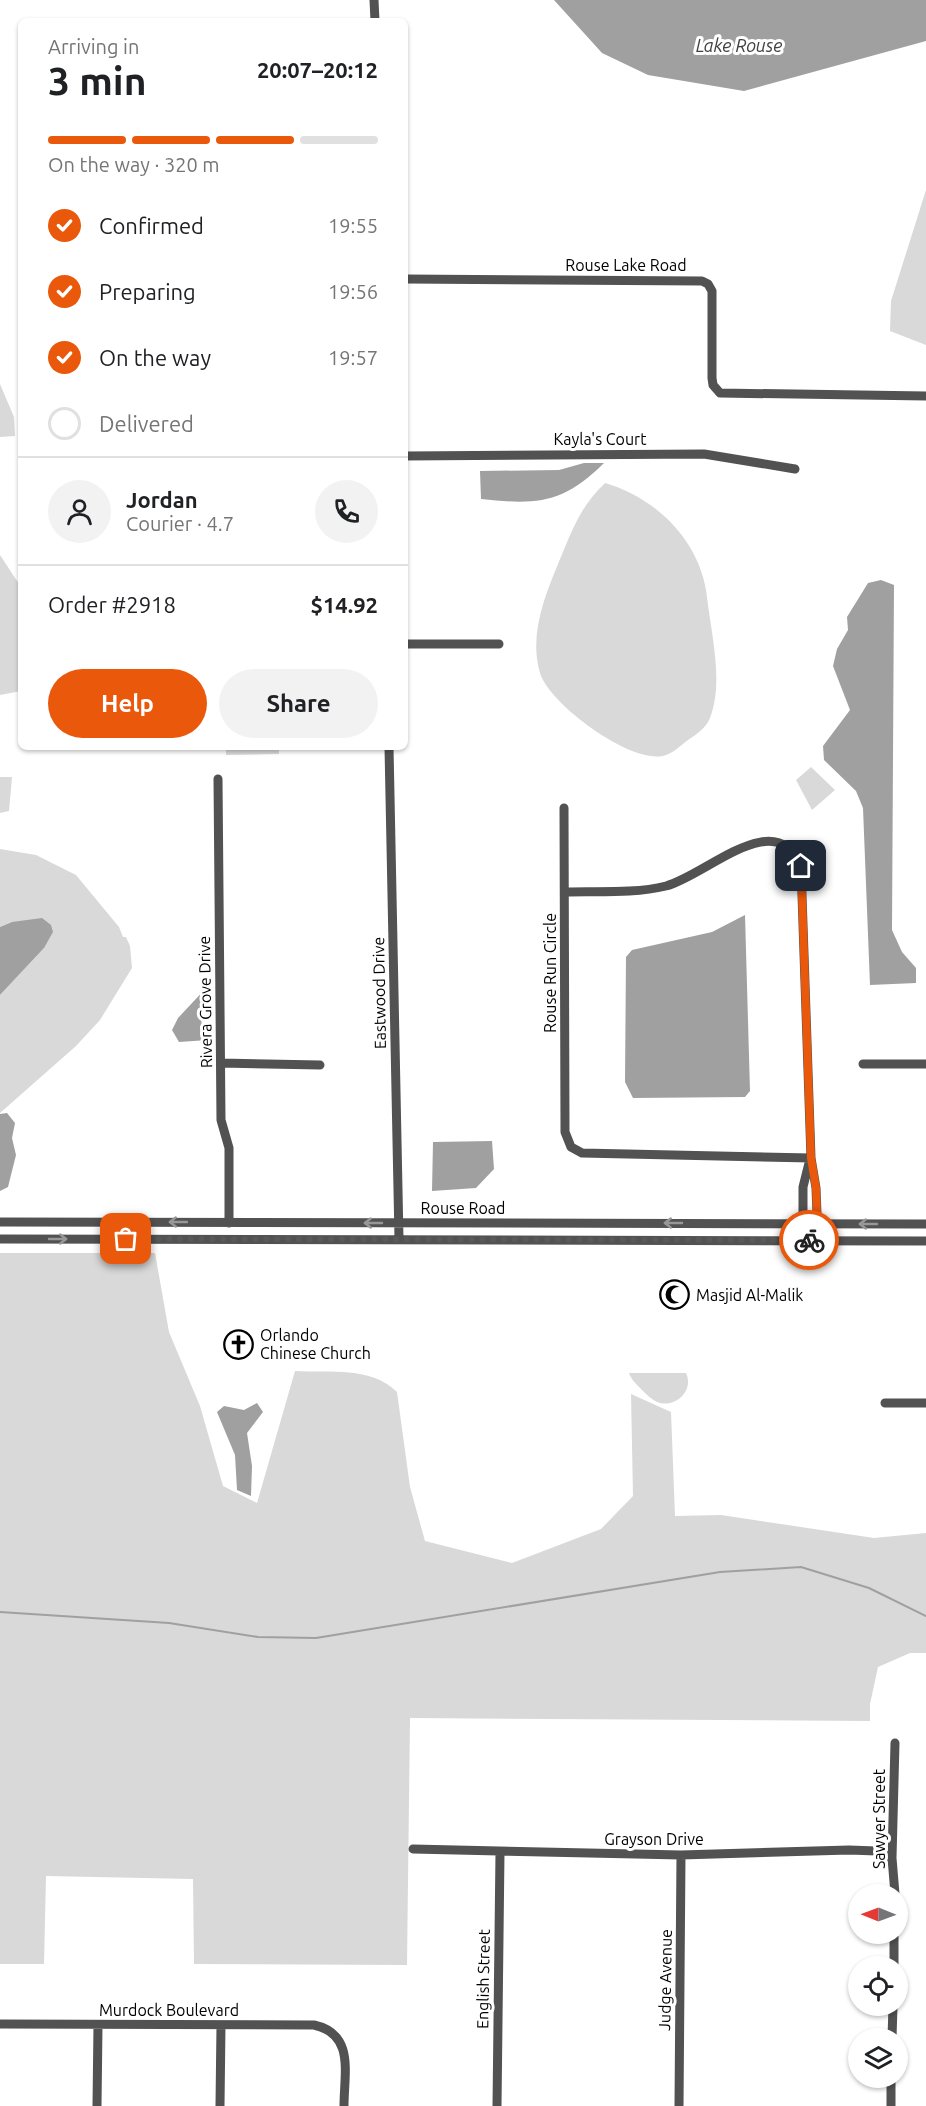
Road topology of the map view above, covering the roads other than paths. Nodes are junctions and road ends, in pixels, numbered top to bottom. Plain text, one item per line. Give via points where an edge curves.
1 (374, 0) edge
2 (375, 18) edge
3 (408, 279) edge
4 (926, 396) edge
5 (408, 456) edge
6 (795, 469) dead end
7 (408, 644) edge
8 (499, 644) dead end
9 (389, 750) edge
10 (218, 779) dead end
11 (564, 808) dead end
12 (565, 892) junction
13 (221, 1064) junction
14 (863, 1064) dead end
15 (926, 1064) edge
16 (320, 1065) dead end
17 (811, 1158) junction
18 (803, 1187) junction
19 (816, 1188) junction
20 (0, 1222) edge
21 (230, 1223) junction
22 (399, 1223) junction
23 (803, 1224) junction
24 (817, 1224) junction
25 (926, 1224) edge
26 (0, 1239) edge
27 (399, 1239) junction
28 (803, 1240) junction
29 (818, 1240) junction
30 (926, 1241) edge
31 (885, 1403) dead end
32 (926, 1403) edge
33 (895, 1743) dead end
34 (413, 1849) dead end
35 (500, 1852) junction
36 (681, 1855) junction
37 (892, 1858) junction
38 (894, 1884) edge
39 (0, 2024) edge
40 (98, 2025) junction
41 (221, 2025) junction
42 (891, 2088) edge
43 (97, 2106) edge
44 (220, 2106) edge
45 (344, 2106) edge
46 (497, 2106) edge
47 (679, 2106) edge
48 (891, 2106) edge

1 - 2 street
3 - 4 street, Rouse Lake Road via 702,280 712,291 712,378 720,393
5 - 6 street, Kayla's Court via 704,454
7 - 8 street
9 - 22 street, Eastwood Drive
10 - 13 street, Rivera Grove Drive
11 - 12 street
12 - 17 street, Rouse Run Circle via 566,1132 571,1147 582,1153
12 - 17 street, Rouse Run Circle via 666,886 761,840 782,843 795,851 801,866
13 - 16 street
13 - 21 street, Rivera Grove Drive via 221,1120 229,1148
14 - 15 street
17 - 18 street, Rouse Run Circle
17 - 19 street, Rouse Run Circle
18 - 19 street
18 - 23 street, Rouse Run Circle
19 - 24 street, Rouse Run Circle
21 -> 20 street, Rouse Road
22 -> 21 street, Rouse Road
23 -> 22 street, Rouse Road
22 - 27 street, Eastwood Drive
23 - 24 street, Rouse Road
23 - 28 street, Rouse Run Circle
25 -> 24 street, Rouse Road
24 - 29 street, Rouse Run Circle
26 -> 27 street, Rouse Road
27 - 28 street, Rouse Road
28 - 29 street, Rouse Road
29 - 30 street, Rouse Road
31 - 32 street
33 - 37 street, Sawyer Street
34 - 35 street, Grayson Drive
35 - 36 street, Grayson Drive
35 - 46 street, English Street
36 - 37 street, Grayson Drive via 849,1850 877,1851
36 - 47 street, Judge Avenue
37 - 38 street, Sawyer Street
39 - 40 street, Murdock Boulevard
40 - 41 street, Murdock Boulevard
40 - 43 street
41 - 44 street
41 - 45 street, Murdock Boulevard via 327,2028 336,2034 342,2046
42 - 48 street

